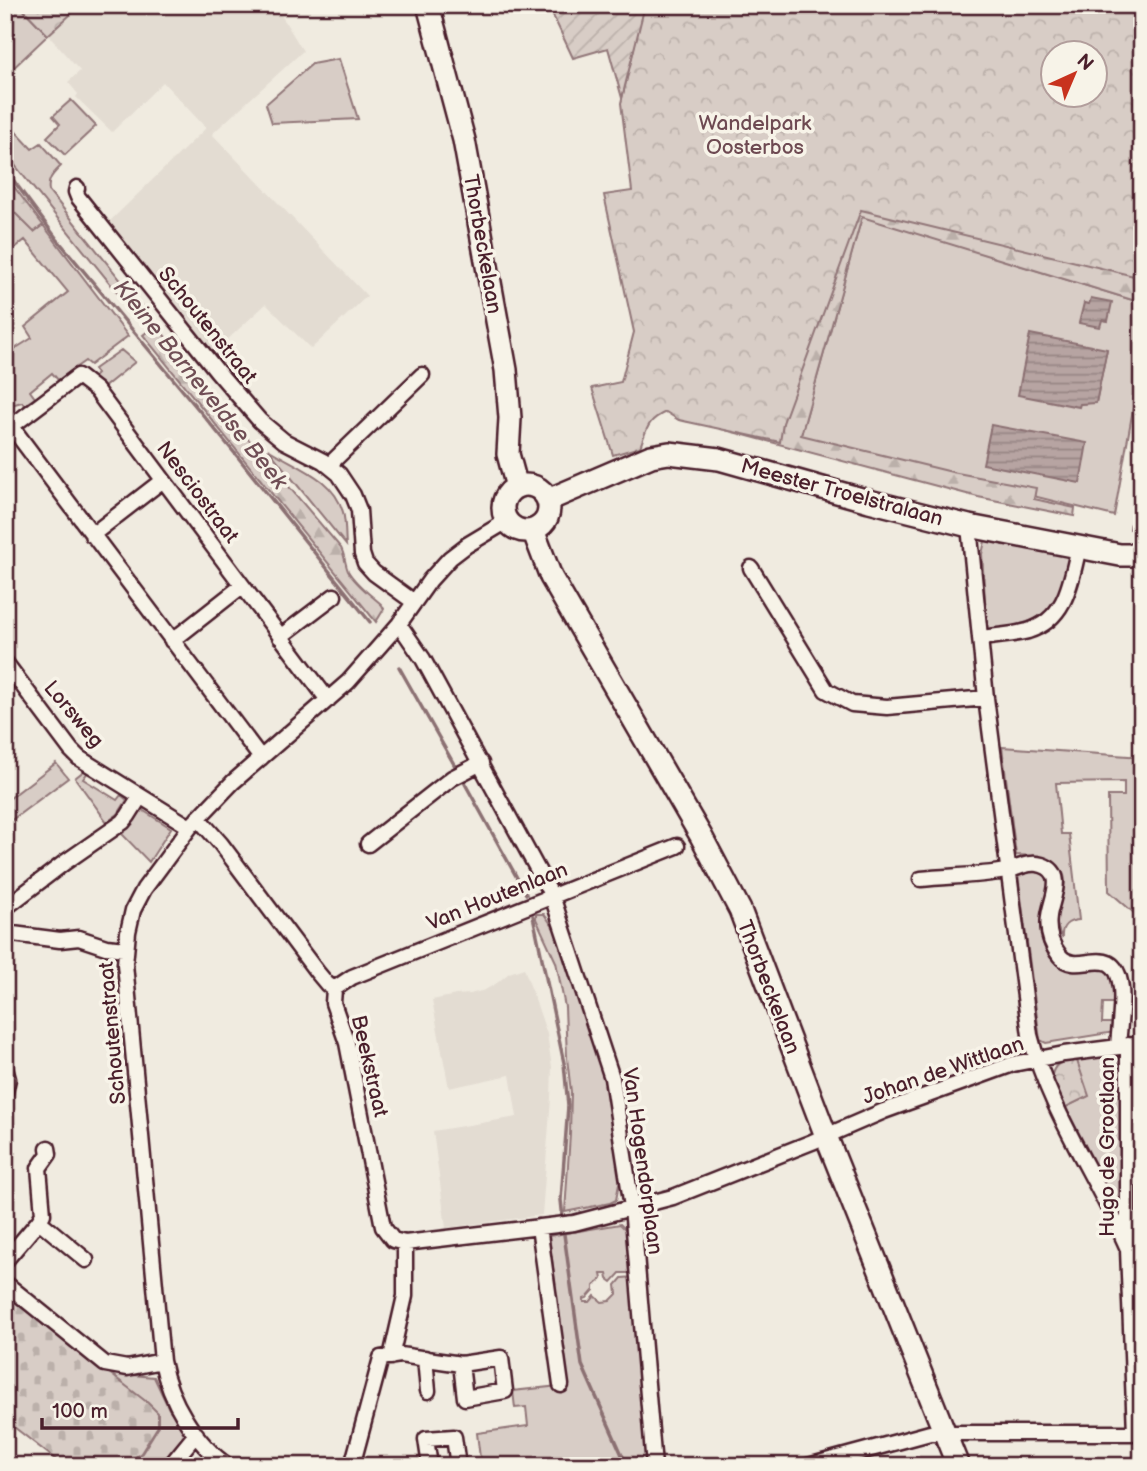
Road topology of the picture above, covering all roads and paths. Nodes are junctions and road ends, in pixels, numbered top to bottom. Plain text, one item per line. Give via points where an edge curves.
1 (428, 5) edge
2 (77, 188) dead end
3 (422, 375) dead end
4 (9, 422) edge
5 (329, 465) junction
6 (163, 480) junction
7 (517, 487) junction
8 (548, 500) junction
9 (507, 521) junction
10 (969, 526) junction
11 (533, 530) junction
12 (92, 535) junction
13 (1079, 547) junction
14 (1142, 555) edge
15 (751, 568) dead end
16 (242, 586) junction
17 (334, 596) dead end
18 (414, 602) junction
19 (399, 624) junction
20 (281, 637) junction
21 (980, 638) junction
22 (172, 641) junction
23 (5, 663) edge
24 (986, 698) junction
25 (328, 700) junction
26 (1142, 717) edge
27 (1142, 729) edge
28 (261, 758) junction
29 (481, 763) junction
30 (140, 797) junction
31 (194, 822) junction
32 (368, 844) dead end
33 (677, 846) dead end
34 (1008, 870) junction
35 (921, 879) dead end
36 (552, 896) junction
37 (5, 908) edge
38 (5, 933) edge
39 (126, 950) junction
40 (334, 989) junction
41 (1129, 1045) edge
42 (1036, 1060) junction
43 (5, 1068) edge
44 (5, 1092) edge
45 (826, 1136) junction
46 (48, 1148) dead end
47 (632, 1207) junction
48 (39, 1220) junction
49 (542, 1227) junction
50 (405, 1243) junction
51 (1128, 1249) junction
52 (86, 1259) dead end
53 (5, 1261) edge
54 (5, 1283) edge
55 (386, 1358) junction
56 (425, 1358) junction
57 (162, 1361) junction
58 (461, 1364) dead end
59 (561, 1384) dead end
60 (428, 1391) dead end
61 (945, 1432) junction
62 (1138, 1433) edge
63 (196, 1434) junction
64 (170, 1466) edge
65 (229, 1466) edge
66 (352, 1466) edge
67 (430, 1466) edge
68 (457, 1466) edge
69 (654, 1466) edge
70 (807, 1466) edge
71 (958, 1466) edge

1 - 7 main road, Thorbeckelaan via 464,140 506,370 509,454
2 - 5 street, Schoutenstraat via 78,197 260,421 284,441
3 - 5 street
4 - 6 street, Nesciostraat via 78,376 96,390
4 - 12 street
5 - 18 street, Schoutenstraat via 354,495 365,563
6 - 12 street
6 - 16 street, Nesciostraat
7 - 8 main road via 536,486
7 - 9 main road via 504,501
8 - 10 main road, Meester Troelstralaan via 651,456 669,453 719,459
8 - 11 main road via 547,519
9 - 11 main road via 514,528
9 - 18 street, Schoutenstraat via 450,558
10 - 13 main road, Meester Troelstralaan
10 - 21 street, Hugo de Grootlaan
11 - 45 main road, Thorbeckelaan via 551,577 740,910
12 - 22 street
13 - 14 main road, Meester Troelstralaan
13 - 21 street via 1066,598 1056,612 1029,631
15 - 24 street via 826,690 852,704 887,707
16 - 20 street, Nesciostraat
16 - 22 street
17 - 20 street
18 - 19 street, Schoutenstraat
19 - 25 street, Schoutenstraat
19 - 29 street, Van Hogendorplaan
20 - 25 street, Nesciostraat
21 - 24 street, Hugo de Grootlaan
22 - 28 street
23 - 30 street, Lorsweg via 79,758
24 - 34 street, Hugo de Grootlaan
25 - 28 street, Schoutenstraat
26 - 27 street
28 - 31 street, Schoutenstraat
29 - 32 street via 452,778
29 - 36 street, Van Hogendorplaan
30 - 31 street, Lorsweg
30 - 37 street via 123,822
31 - 39 street, Schoutenstraat via 144,889 134,910
31 - 40 street via 221,844
33 - 36 street, Van Houtenlaan
34 - 35 street
34 - 41 street via 1033,862 1054,874 1057,886 1049,917 1050,939 1061,958 1072,964 1092,960 1114,967
34 - 42 street, Hugo de Grootlaan
36 - 40 street, Van Houtenlaan via 352,977
36 - 47 street, Van Hogendorplaan via 612,1078
38 - 39 street via 79,938
39 - 57 street, Schoutenstraat
40 - 50 street, Beekstraat via 333,1003 346,1043 383,1227 393,1240
41 - 42 street, Johan de Wittlaan
41 - 51 street, Hugo de Grootlaan
42 - 45 street, Johan de Wittlaan via 1013,1064
42 - 51 street, Hugo de Grootlaan
43 - 44 street
45 - 47 street, Johan de Wittlaan via 673,1196
45 - 61 main road, Thorbeckelaan
46 - 48 street via 39,1168 43,1214
47 - 49 street, Johan de Wittlaan
47 - 69 street, Van Hogendorplaan
48 - 52 street
48 - 53 street
49 - 50 street, Johan de Wittlaan
49 - 59 street
50 - 55 street via 405,1296
51 - 62 street, Hugo de Grootlaan
54 - 57 street via 105,1364 127,1368
55 - 56 street
55 - 66 street
56 - 58 street
56 - 60 street
57 - 63 street, Schoutenstraat via 176,1406
61 - 62 street
61 - 70 street
61 - 71 main road, Thorbeckelaan
63 - 64 street
63 - 65 street, Schoutenstraat
67 - 68 street via 426,1439 453,1437

